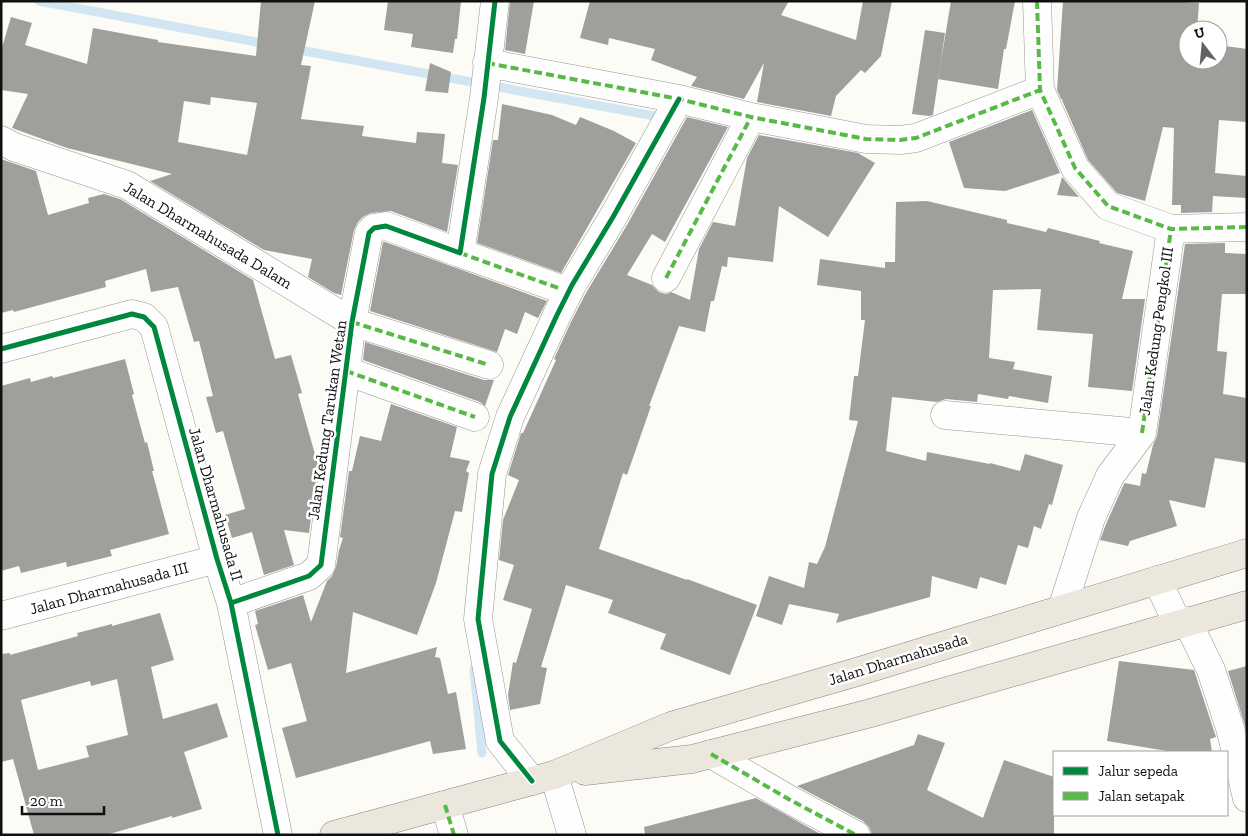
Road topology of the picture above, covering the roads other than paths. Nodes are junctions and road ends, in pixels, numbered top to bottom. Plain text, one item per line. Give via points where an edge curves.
1 (495, 1) edge
2 (1037, 1) edge
3 (487, 67) junction
4 (1040, 90) junction
5 (679, 99) junction
6 (751, 117) junction
7 (1, 140) edge
8 (1247, 227) edge
9 (1170, 229) junction
10 (460, 253) junction
11 (666, 278) dead end
12 (560, 289) dead end
13 (352, 322) junction
14 (1, 349) edge
15 (489, 365) dead end
16 (346, 371) junction
17 (945, 415) dead end
18 (475, 416) dead end
19 (1142, 433) junction
20 (1247, 553) edge
21 (217, 560) junction
22 (1157, 580) junction
23 (231, 603) junction
24 (1247, 605) edge
25 (1062, 609) junction
26 (1, 616) edge
27 (1182, 622) junction
28 (711, 754) junction
29 (543, 778) junction
30 (1247, 798) edge
31 (445, 804) junction
32 (278, 835) edge
33 (334, 835) edge
34 (454, 835) edge
35 (572, 835) edge
36 (856, 835) edge

1 - 3 street
2 - 4 street
3 - 5 street
3 - 10 street
4 - 6 street via 908,140 866,139
4 - 9 street via 1075,168 1108,206
5 - 6 street
5 - 29 street via 557,315 510,417 492,474 478,619 500,741
6 - 11 street
7 - 13 street, Jalan Dharmahusada Dalam via 127,184
8 - 9 street
9 - 19 street, Jalan Kedung Pengkol III
10 - 12 street
10 - 13 street, Jalan Kedung Tarukan Wetan via 386,226 374,228 369,233
13 - 15 street, Jalan Dharmahusada Dalam
13 - 16 street, Jalan Kedung Tarukan Wetan
14 - 21 street, Jalan Dharmahusada II via 132,314 144,317 154,327
16 - 18 street
16 - 23 street, Jalan Kedung Tarukan Wetan via 321,565 314,574
17 - 19 street, Jalan Kedung Pengkol III
19 - 25 street, Jalan Kedung Pengkol III via 1110,476 1091,518
20 - 22 main road, Jalan Dharmahusada
21 - 23 street, Jalan Dharmahusada II
21 - 26 street, Jalan Dharmahusada III
22 - 25 main road, Jalan Dharmahusada
22 - 27 street
23 - 32 street, Jalan Dharmahusada II
24 - 27 main road, Jalan Dharmahusada
25 - 29 main road, Jalan Dharmahusada via 671,726
27 - 28 main road, Jalan Dharmahusada via 871,713
27 - 30 street via 1211,670 1230,728
28 - 29 main road, Jalan Dharmahusada
28 - 36 street
29 - 31 main road, Jalan Dharmahusada
29 - 35 street
31 - 33 main road, Jalan Dharmahusada
31 - 34 street

